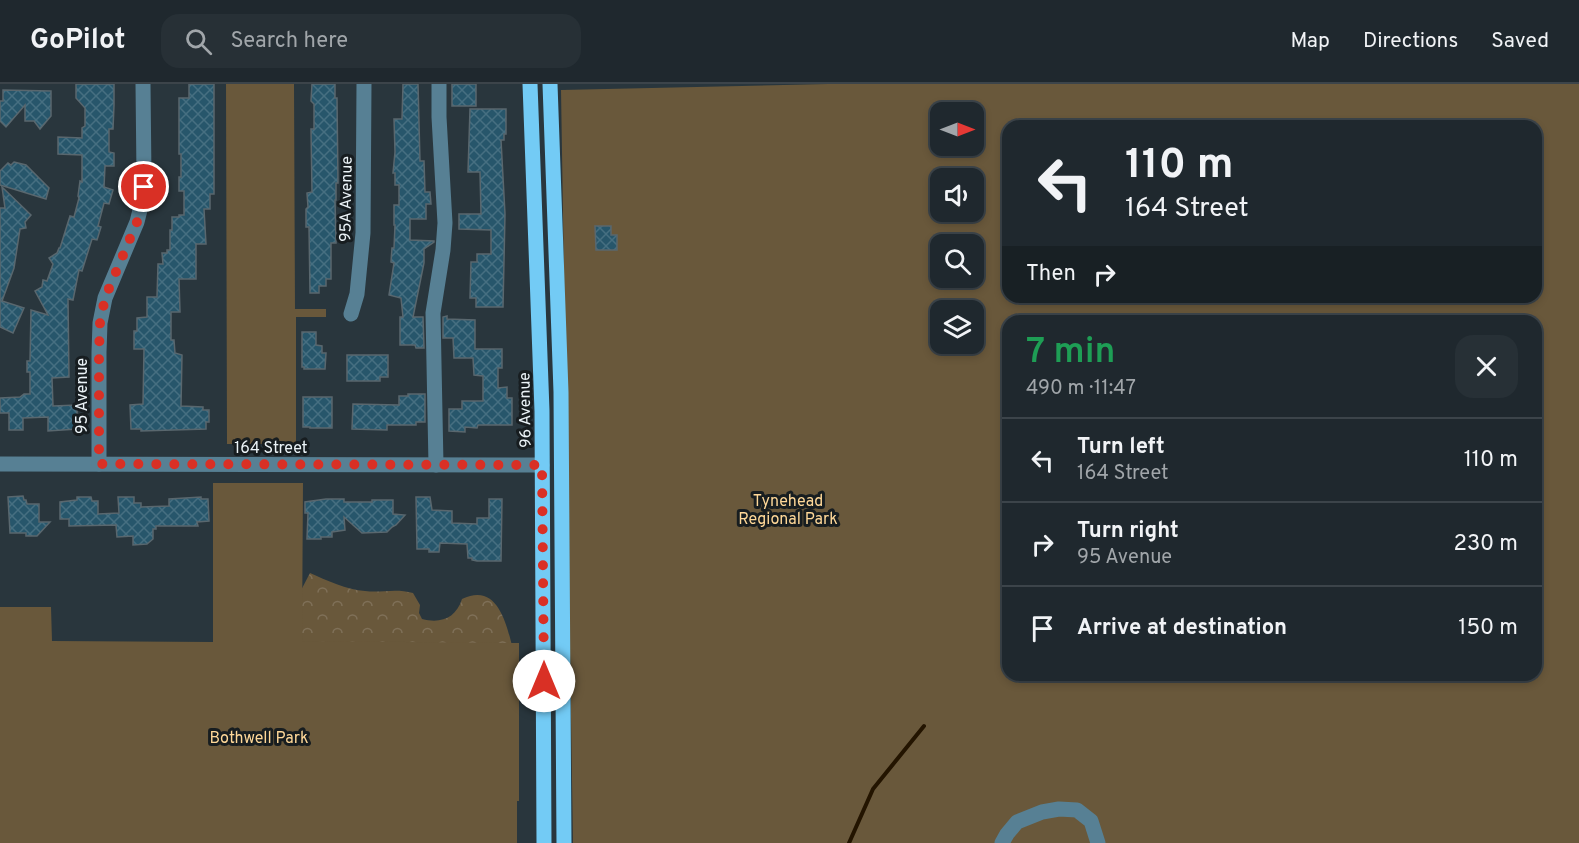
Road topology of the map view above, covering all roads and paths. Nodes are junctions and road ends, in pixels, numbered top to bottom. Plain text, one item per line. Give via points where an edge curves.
1 (143, 84) edge
2 (364, 84) edge
3 (440, 84) edge
4 (530, 84) edge
5 (550, 84) edge
6 (351, 314) dead end
7 (0, 464) edge
8 (99, 464) junction
9 (436, 465) junction
10 (542, 465) junction
11 (562, 494) junction
12 (544, 843) edge
13 (564, 843) edge
14 (1002, 843) edge
15 (1098, 843) edge

1 - 8 street, 95 Avenue via 141,206 105,298 100,323
2 - 6 street, 95A Avenue via 363,233 357,294
3 - 9 street via 445,223 433,313
4 - 10 main road, 96 Avenue
5 - 11 main road
7 - 8 street, 164 Street
8 - 9 street, 164 Street
9 - 10 street, 164 Street
10 - 11 main road
10 - 12 main road, 96 Avenue
11 - 13 main road
14 - 15 street via 1017,822 1059,809 1077,810 1091,821

